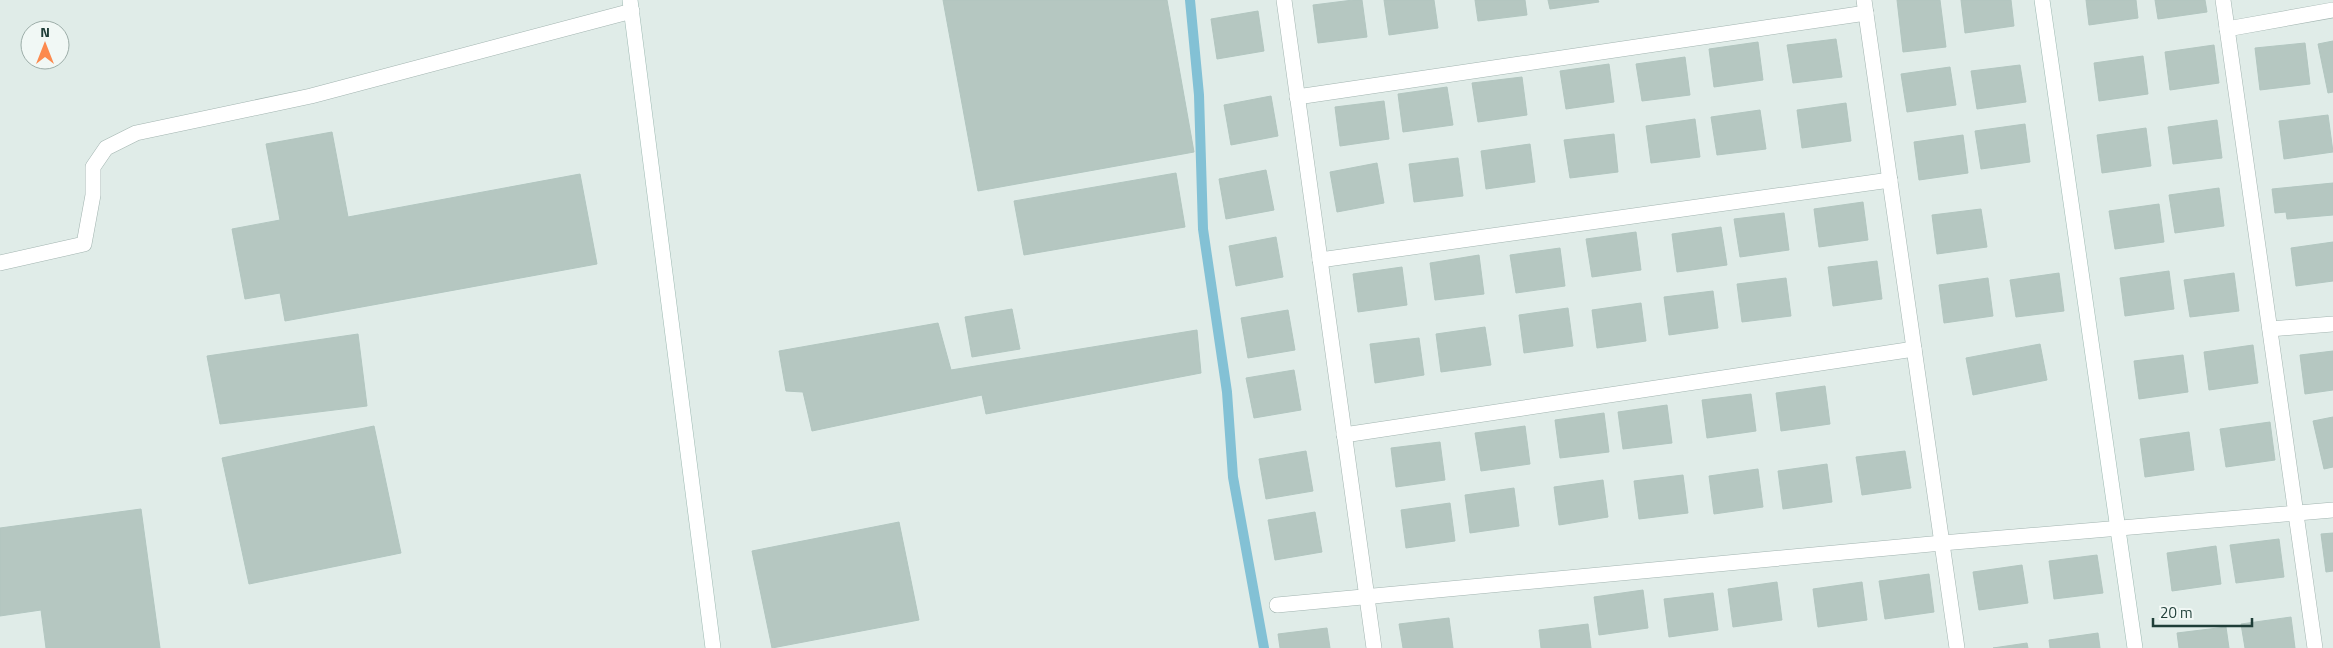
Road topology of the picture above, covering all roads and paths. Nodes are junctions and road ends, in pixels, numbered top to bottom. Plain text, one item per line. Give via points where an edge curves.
1 (1284, 0) edge
2 (2042, 0) edge
3 (2223, 0) edge
4 (631, 6) edge
5 (1865, 7) edge
6 (2333, 10) edge
7 (2227, 29) junction
8 (1297, 97) junction
9 (1890, 180) junction
10 (1320, 260) junction
11 (0, 263) edge
12 (2333, 324) edge
13 (2270, 329) junction
14 (1914, 349) junction
15 (1344, 435) junction
16 (2333, 510) edge
17 (2296, 513) junction
18 (2119, 529) junction
19 (1942, 543) junction
20 (1367, 596) junction
21 (1277, 605) dead end
22 (713, 648) edge
23 (1374, 648) edge
24 (1957, 648) edge
25 (2135, 648) edge
26 (2315, 648) edge

1 - 8 street
2 - 18 street
3 - 7 street
4 - 11 street via 311,96 136,133 106,148 93,167 93,195 84,244
4 - 22 street
5 - 8 street
5 - 9 street
6 - 7 street
7 - 13 street
8 - 10 street
9 - 10 street
9 - 14 street
10 - 15 street
12 - 13 street
13 - 17 street
14 - 15 street
14 - 19 street
15 - 20 street
16 - 17 street
17 - 18 street
17 - 26 street
18 - 19 street
18 - 25 street
19 - 20 street
19 - 24 street
20 - 21 street
20 - 23 street

